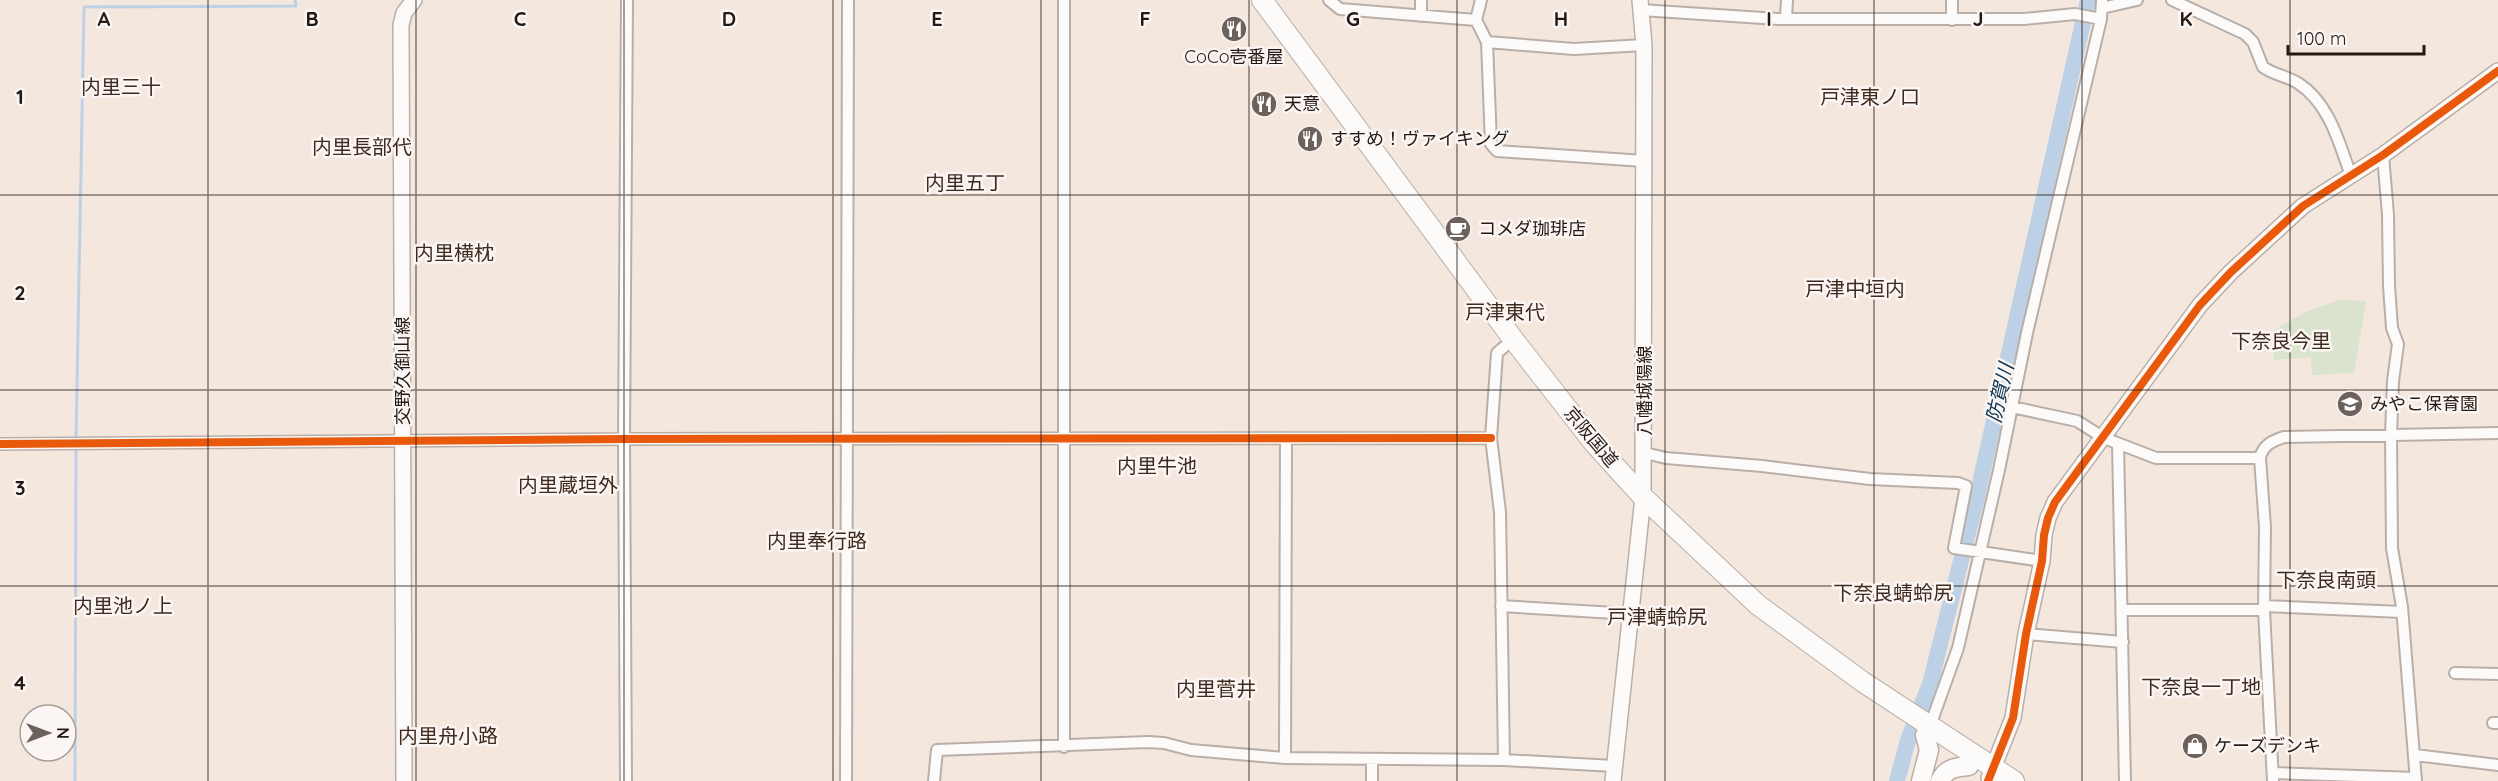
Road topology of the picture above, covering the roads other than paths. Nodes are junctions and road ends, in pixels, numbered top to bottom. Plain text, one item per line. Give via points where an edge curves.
1 (627, 0) edge
2 (848, 0) edge
3 (1064, 0) edge
4 (1251, 0) edge
5 (1262, 0) edge
6 (1329, 0) edge
7 (1420, 0) edge
8 (1481, 0) edge
9 (1787, 0) edge
10 (1952, 0) edge
11 (2137, 0) edge
12 (2172, 0) edge
13 (411, 1) edge
14 (1640, 5) edge
15 (2100, 11) edge
16 (1421, 16) junction
17 (1786, 18) junction
18 (1476, 20) junction
19 (1952, 20) junction
20 (1487, 42) junction
21 (1644, 45) junction
22 (2498, 71) edge
23 (2383, 155) junction
24 (1644, 161) junction
25 (2351, 176) junction
26 (1504, 347) junction
27 (2012, 407) junction
28 (2498, 433) edge
29 (2391, 435) junction
30 (1064, 438) junction
31 (1286, 438) junction
32 (1491, 438) junction
33 (624, 439) junction
34 (845, 439) junction
35 (403, 440) junction
36 (2111, 441) junction
37 (0, 444) edge
38 (1645, 453) junction
39 (2260, 458) junction
40 (1643, 505) junction
41 (1980, 553) junction
42 (2042, 561) junction
43 (1501, 606) junction
44 (2264, 608) junction
45 (2123, 610) junction
46 (2402, 612) junction
47 (1631, 614) junction
48 (2026, 634) junction
49 (2123, 642) junction
50 (2455, 673) dead end
51 (2498, 674) edge
52 (1927, 730) junction
53 (1064, 747) junction
54 (2415, 755) junction
55 (1285, 758) junction
56 (1372, 759) junction
57 (1503, 760) junction
58 (2498, 765) edge
59 (1969, 766) junction
60 (1613, 774) edge
61 (1991, 777) edge
62 (2273, 777) edge
63 (2416, 780) edge
64 (404, 781) edge
65 (626, 781) edge
66 (846, 781) edge
67 (934, 781) edge
68 (1372, 781) edge
69 (1922, 781) edge
70 (1940, 781) edge
71 (2014, 781) edge
72 (2125, 781) edge

1 - 33 street
2 - 34 street
3 - 30 street
4 - 26 highway, 京阪国道
5 - 40 highway, 京阪国道 via 1513,339
6 - 16 street via 1340,9
7 - 16 street
8 - 18 street
9 - 17 street
10 - 19 street
11 - 15 street
12 - 25 street via 2245,34 2253,42 2263,67 2311,92 2331,122
13 - 35 main road, 交野久御山線 via 401,25
14 - 17 street
14 - 21 main road, 八幡城陽線
15 - 19 street via 2024,20
15 - 27 street
16 - 18 street
17 - 19 street
18 - 20 street
20 - 21 street via 1574,49
20 - 24 street via 1491,144 1497,151
21 - 24 main road, 八幡城陽線
22 - 23 main road
23 - 25 main road
23 - 29 street via 2392,328 2398,344
24 - 38 main road, 八幡城陽線
25 - 36 main road via 2303,206 2230,272 2183,328
26 - 32 street via 1497,353
26 - 40 highway, 京阪国道 via 1571,433
27 - 36 street via 2077,421
27 - 41 street
28 - 29 street
29 - 39 street via 2284,436 2266,445
29 - 46 street via 2391,548
30 - 31 street
30 - 34 street
30 - 53 street
31 - 32 street
31 - 55 street
32 - 43 street via 1500,512
33 - 34 street
33 - 35 street
33 - 65 street
34 - 66 street
35 - 37 street
35 - 64 main road, 交野久御山線
36 - 39 street via 2156,458
36 - 42 main road via 2055,502 2048,518
36 - 45 street
38 - 40 main road, 八幡城陽線
38 - 41 street via 1870,479 1958,483 1966,486 1954,548
39 - 44 street via 2265,527
40 - 47 main road, 八幡城陽線
40 - 52 highway, 京阪国道 via 1758,605
41 - 42 street
41 - 52 street via 1958,648
42 - 48 main road
43 - 47 street
43 - 57 street
44 - 45 street
44 - 46 street
44 - 62 street
45 - 49 street
46 - 54 street
47 - 60 main road, 八幡城陽線
48 - 49 street
48 - 61 main road via 2013,718
49 - 72 street
50 - 51 street
52 - 59 highway, 京阪国道
52 - 61 highway, 京阪国道
52 - 69 main road via 1929,750
53 - 55 street via 1164,743 1191,750
53 - 67 street via 937,750
54 - 58 street
54 - 63 street
55 - 56 street
56 - 57 street
56 - 68 street
57 - 60 street
59 - 61 highway, 京阪国道
59 - 70 main road via 1952,768
61 - 71 highway, 京阪国道
62 - 63 street

